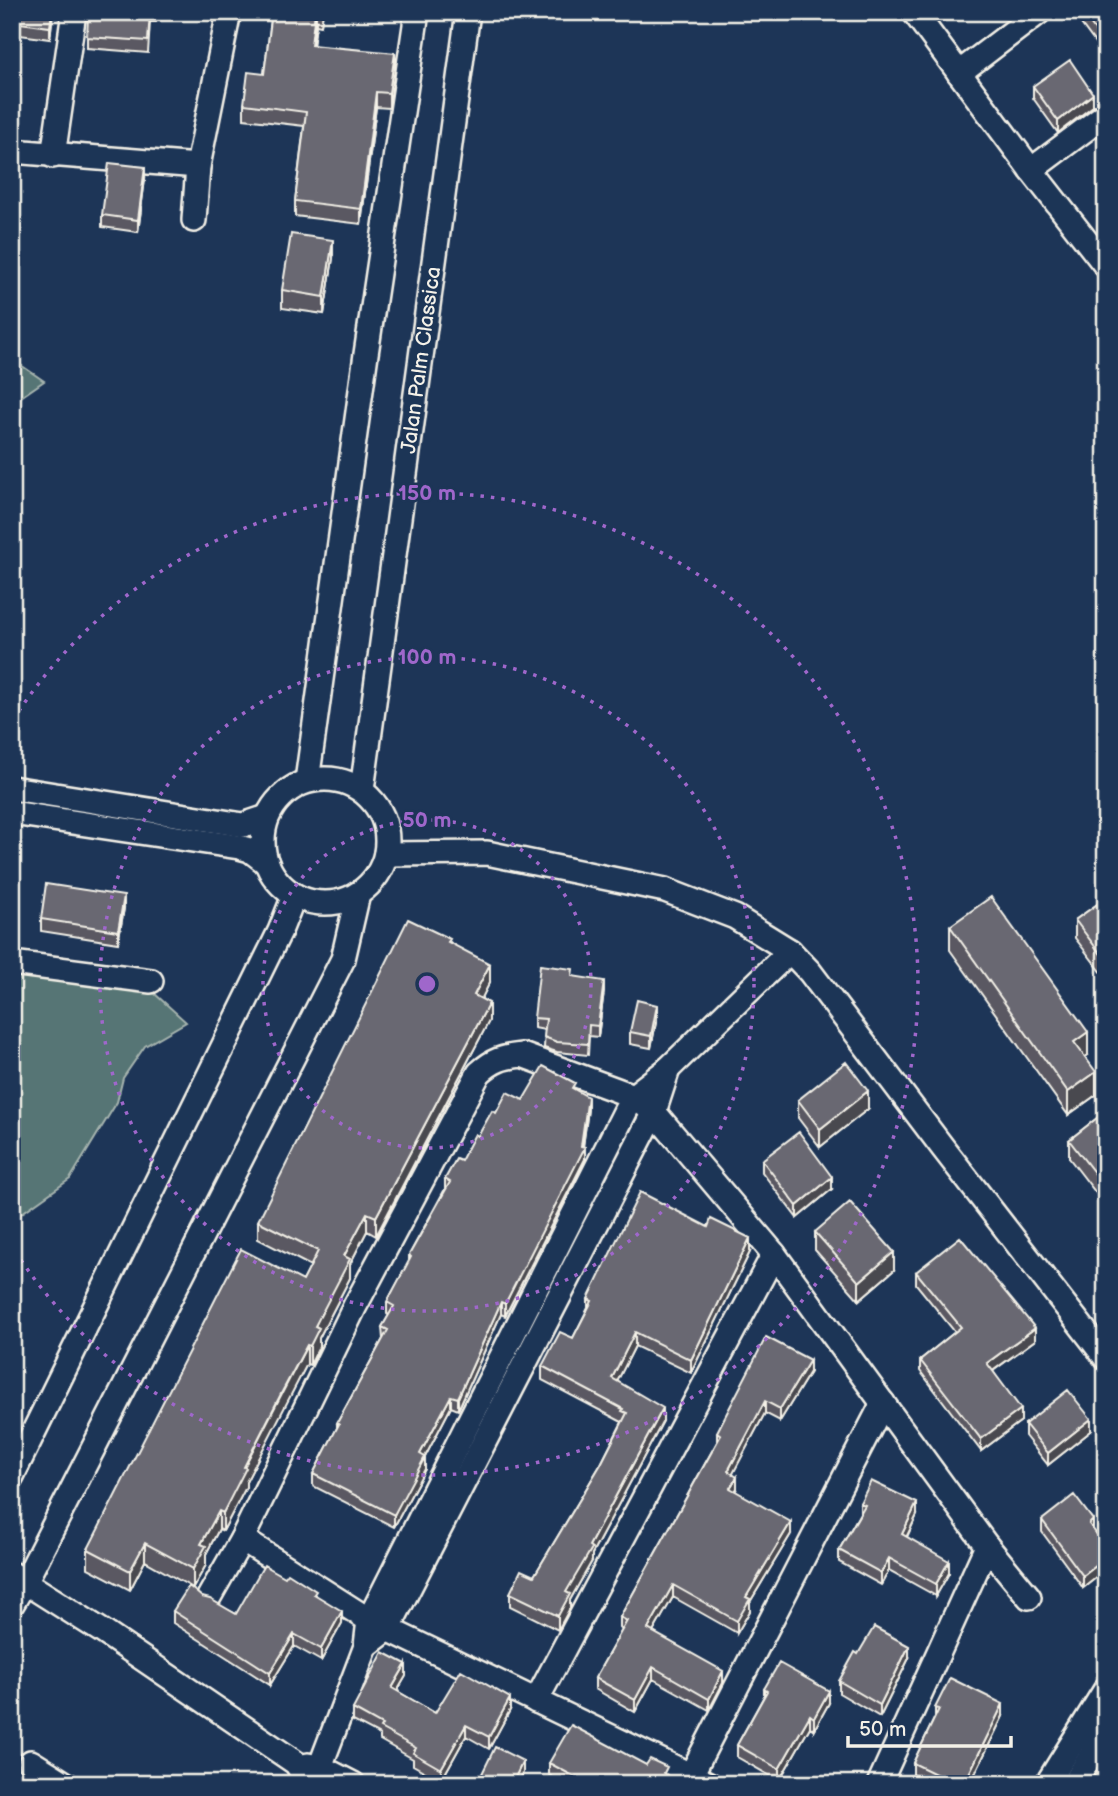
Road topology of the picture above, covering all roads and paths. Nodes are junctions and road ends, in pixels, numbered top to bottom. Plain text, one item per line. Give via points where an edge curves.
1 (74, 12) edge
2 (229, 12) edge
3 (417, 12) edge
4 (468, 12) edge
5 (914, 12) edge
6 (1039, 12) edge
7 (959, 73) junction
8 (1106, 114) edge
9 (12, 151) edge
10 (54, 156) junction
11 (198, 166) junction
12 (1031, 170) junction
13 (194, 220) dead end
14 (1106, 266) edge
15 (307, 780) junction
16 (12, 788) edge
17 (362, 790) junction
18 (12, 813) edge
19 (267, 817) junction
20 (386, 854) junction
21 (267, 863) junction
22 (358, 894) junction
23 (295, 897) junction
24 (790, 951) junction
25 (12, 963) edge
26 (151, 981) dead end
27 (668, 1069) junction
28 (632, 1096) junction
29 (654, 1112) junction
30 (774, 1254) junction
31 (1106, 1358) edge
32 (883, 1403) junction
33 (12, 1476) edge
34 (242, 1539) junction
35 (987, 1546) junction
36 (19, 1578) edge
37 (209, 1597) edge
38 (1028, 1597) dead end
39 (12, 1604) edge
40 (378, 1624) junction
41 (1106, 1689) edge
42 (536, 1701) junction
43 (1106, 1730) edge
44 (31, 1762) dead end
45 (314, 1779) edge
46 (700, 1779) edge
47 (66, 1784) edge
48 (353, 1784) edge
49 (879, 1784) edge
50 (1047, 1784) edge
51 (1074, 1784) edge

1 - 10 street
2 - 11 street
3 - 15 street
4 - 17 street, Jalan Palm Classica
5 - 7 street
6 - 7 street
7 - 12 street
8 - 12 street
9 - 10 street
10 - 11 street
11 - 13 street
12 - 14 street
15 - 17 street via 327,778
15 - 19 street via 290,788
16 - 19 street via 243,825
17 - 20 street via 378,808 387,830
18 - 21 street via 239,847
19 - 21 street via 262,835
20 - 22 street via 376,877
20 - 24 street via 487,853 665,890 735,917
21 - 23 street via 280,886
22 - 23 street via 327,904
22 - 36 street via 343,960
23 - 33 street
24 - 27 street
24 - 31 street
25 - 26 street
27 - 28 street
27 - 29 street
28 - 29 street
28 - 34 street via 522,1055 502,1057 479,1073 355,1306
28 - 40 street
29 - 30 street
29 - 40 street
30 - 32 street
30 - 42 street
32 - 35 street
32 - 46 street
34 - 37 street
34 - 40 street
35 - 38 street
35 - 49 street
36 - 39 street
36 - 45 street
40 - 42 street
40 - 45 street
41 - 50 street
42 - 46 street
43 - 51 street
44 - 47 street
45 - 48 street

